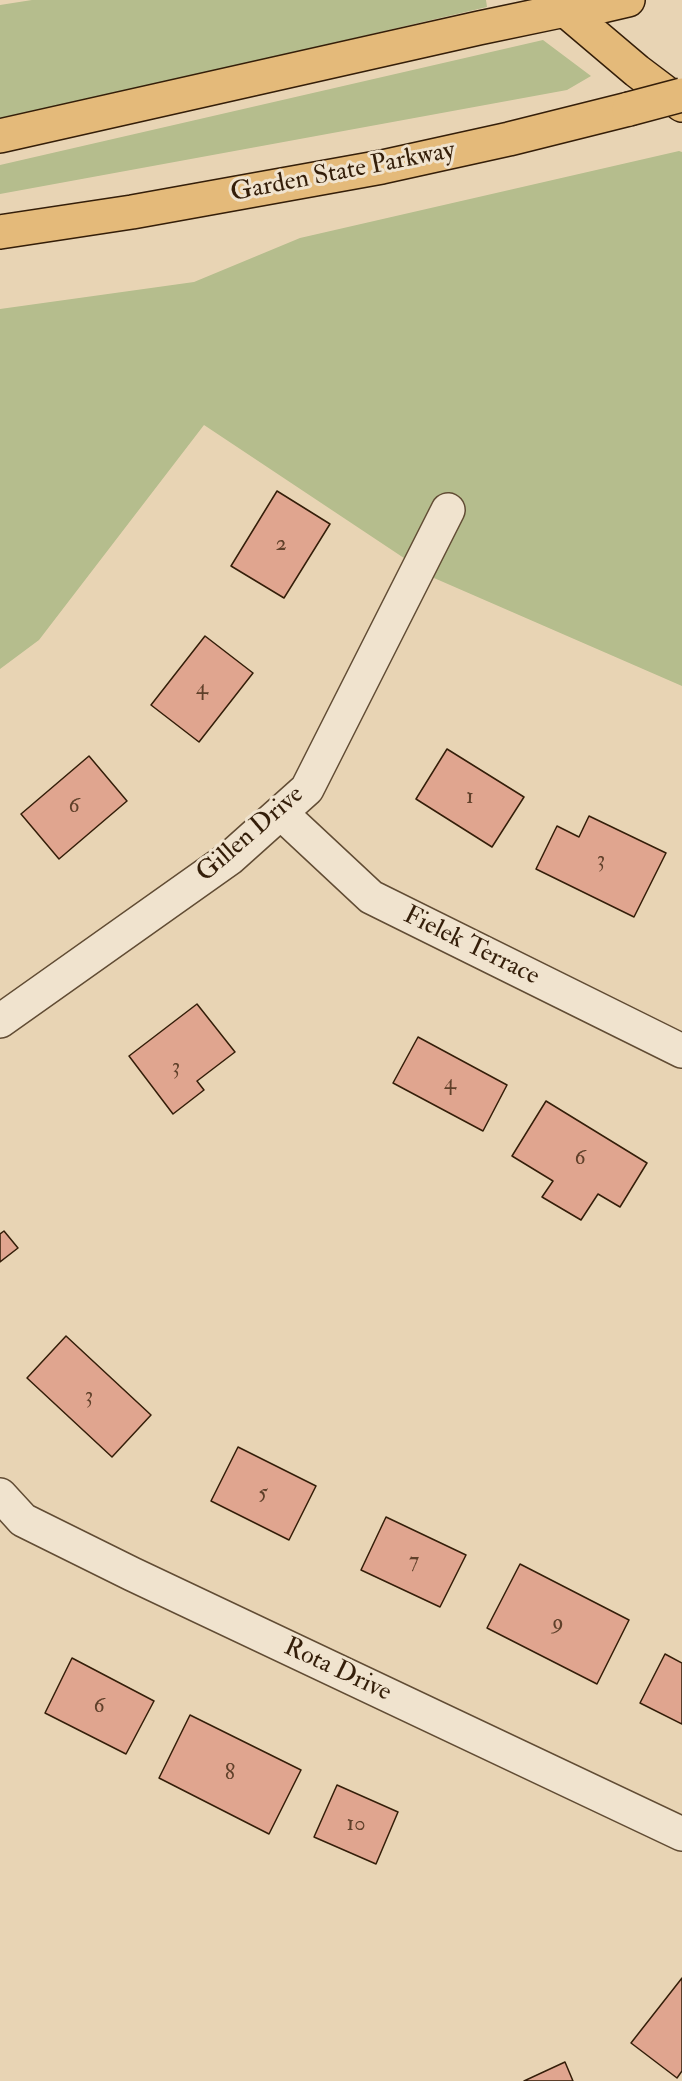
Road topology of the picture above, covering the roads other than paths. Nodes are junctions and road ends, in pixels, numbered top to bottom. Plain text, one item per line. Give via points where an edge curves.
1 (628, 0) edge
2 (560, 5) edge
3 (682, 95) edge
4 (682, 105) edge
5 (0, 136) edge
6 (0, 232) edge
7 (448, 510) dead end
8 (281, 813) junction
9 (0, 1021) edge
10 (682, 1051) edge
11 (0, 1496) edge
12 (682, 1834) edge

1 - 2 highway via 598,7
2 - 4 highway
2 - 5 highway via 467,30
3 - 6 highway, Garden State Parkway, bridge via 382,167
7 - 8 street, Gillen Drive via 307,789
8 - 9 street, Gillen Drive via 230,858
8 - 10 street, Fielek Terrace via 371,897
11 - 12 street, Rota Drive via 23,1520

